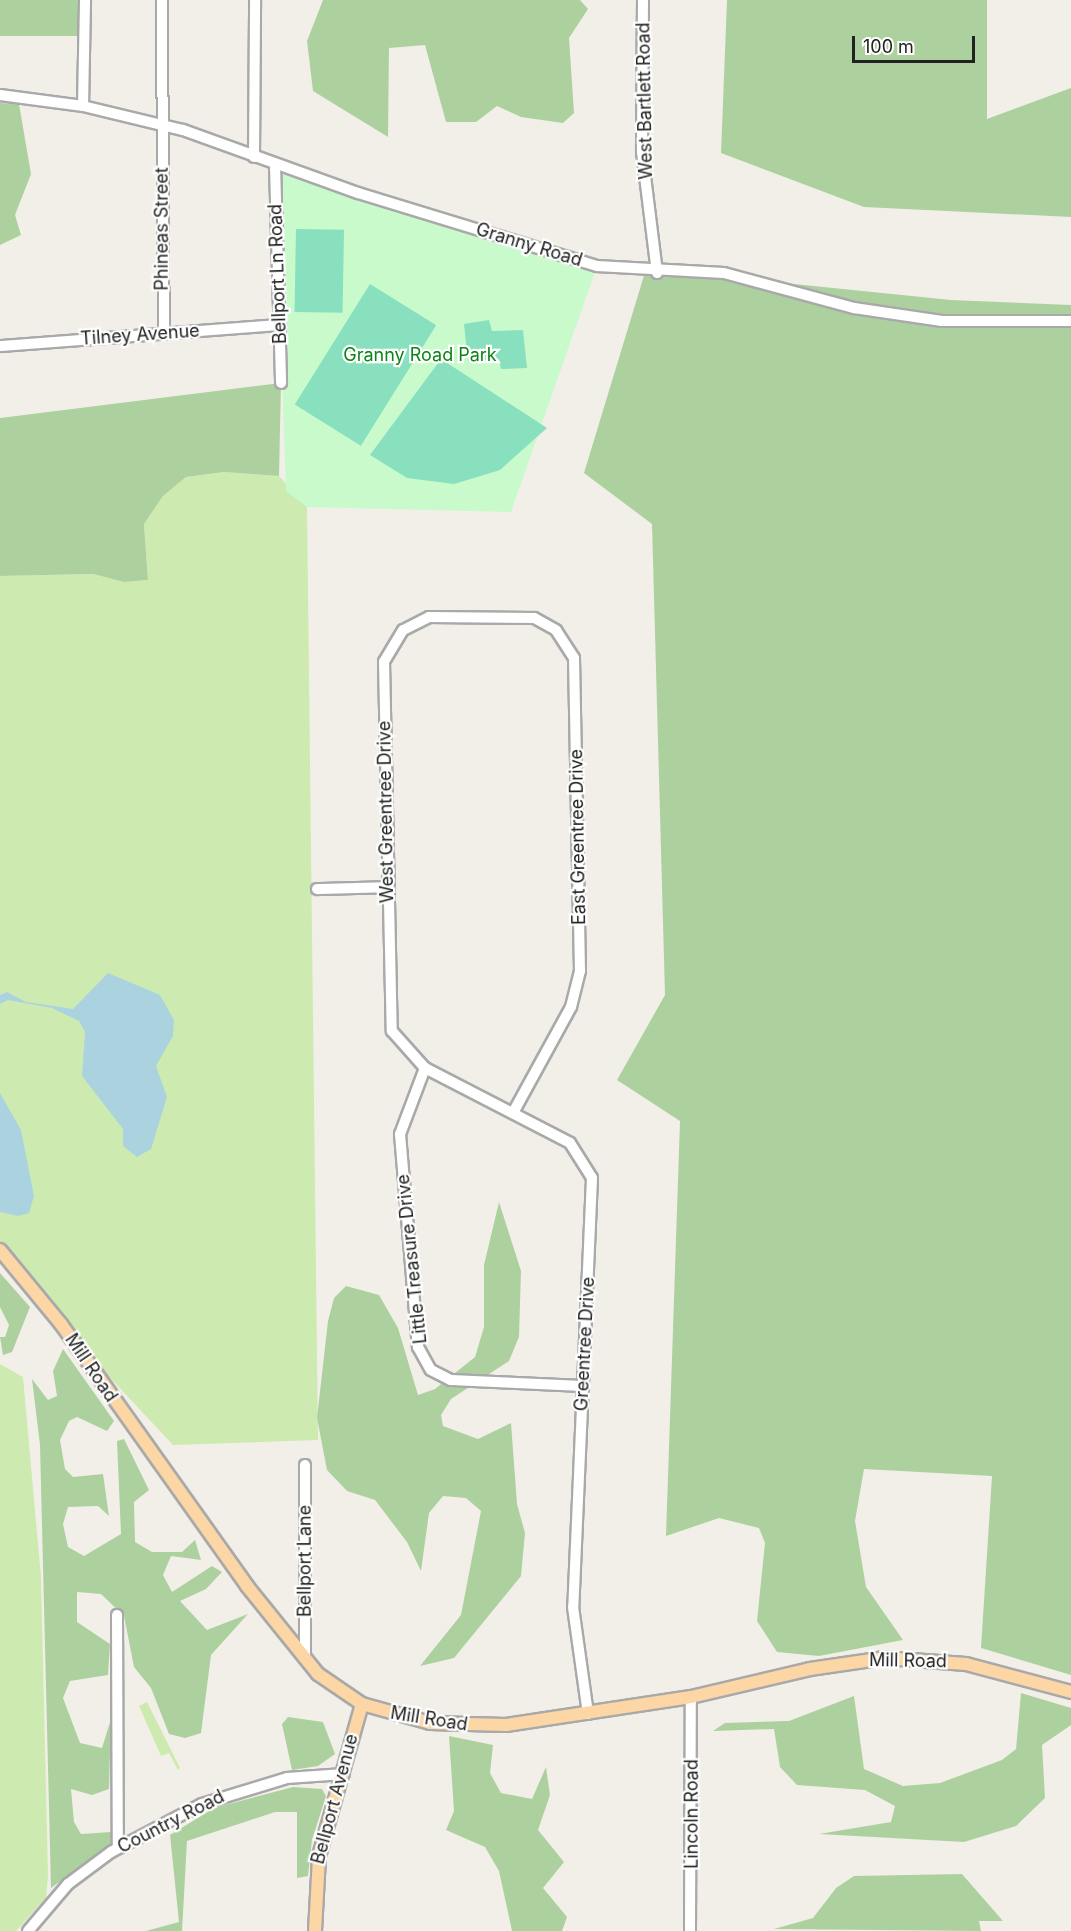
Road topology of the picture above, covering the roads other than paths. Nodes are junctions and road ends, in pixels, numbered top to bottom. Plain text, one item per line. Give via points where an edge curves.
1 (85, 0) edge
2 (162, 0) edge
3 (255, 0) edge
4 (643, 0) edge
5 (0, 95) edge
6 (83, 106) junction
7 (162, 124) junction
8 (254, 157) junction
9 (275, 165) junction
10 (657, 273) junction
11 (1071, 321) edge
12 (280, 325) junction
13 (164, 333) junction
14 (0, 346) edge
15 (281, 382) dead end
16 (481, 617) joint
17 (387, 887) junction
18 (317, 889) dead end
19 (425, 1068) junction
20 (514, 1111) junction
21 (0, 1250) edge
22 (583, 1386) junction
23 (305, 1465) dead end
24 (117, 1615) dead end
25 (305, 1657) junction
26 (1071, 1692) edge
27 (691, 1698) junction
28 (362, 1704) junction
29 (588, 1714) junction
30 (344, 1774) junction
31 (118, 1848) junction
32 (28, 1931) edge
33 (315, 1931) edge
34 (690, 1931) edge

1 - 6 street
2 - 7 street, Phineas Street
3 - 8 street
4 - 10 street, West Bartlett Road via 642,152
5 - 6 street, Granny Road
6 - 7 street, Granny Road
7 - 8 street, Granny Road
7 - 13 street, Phineas Street
8 - 9 street, Granny Road
9 - 10 street, Granny Road via 597,266
9 - 12 street, Bellport Ln Road
10 - 11 street, Granny Road via 724,273 855,308 942,321
12 - 13 street, Tilney Avenue
12 - 15 street, Bellport Ln Road
13 - 14 street, Tilney Avenue
16 - 17 street, West Greentree Drive via 418,620 403,630 384,662
16 - 20 street, East Greentree Drive via 544,622 563,638 574,667 580,971 571,1007
17 - 18 street
17 - 19 street, West Greentree Drive via 392,1031
19 - 20 street, Greentree Drive
19 - 22 street, Little Treasure Drive via 400,1134 418,1347 431,1370 451,1380
20 - 22 street, Greentree Drive via 570,1143 592,1178
21 - 25 main road, Mill Road via 61,1324 247,1586
22 - 29 street, Greentree Drive via 573,1607
23 - 25 street, Bellport Lane
24 - 31 street
25 - 28 main road, Mill Road via 329,1683
26 - 27 main road, Mill Road via 966,1664 894,1658 810,1669
27 - 29 main road, Mill Road
27 - 34 street, Lincoln Road
28 - 29 main road, Mill Road via 430,1723 472,1726
28 - 30 main road, Bellport Avenue
30 - 31 street, Country Road via 287,1778 233,1791
30 - 33 main road, Bellport Avenue via 316,1868
31 - 32 street, Country Road via 68,1884

